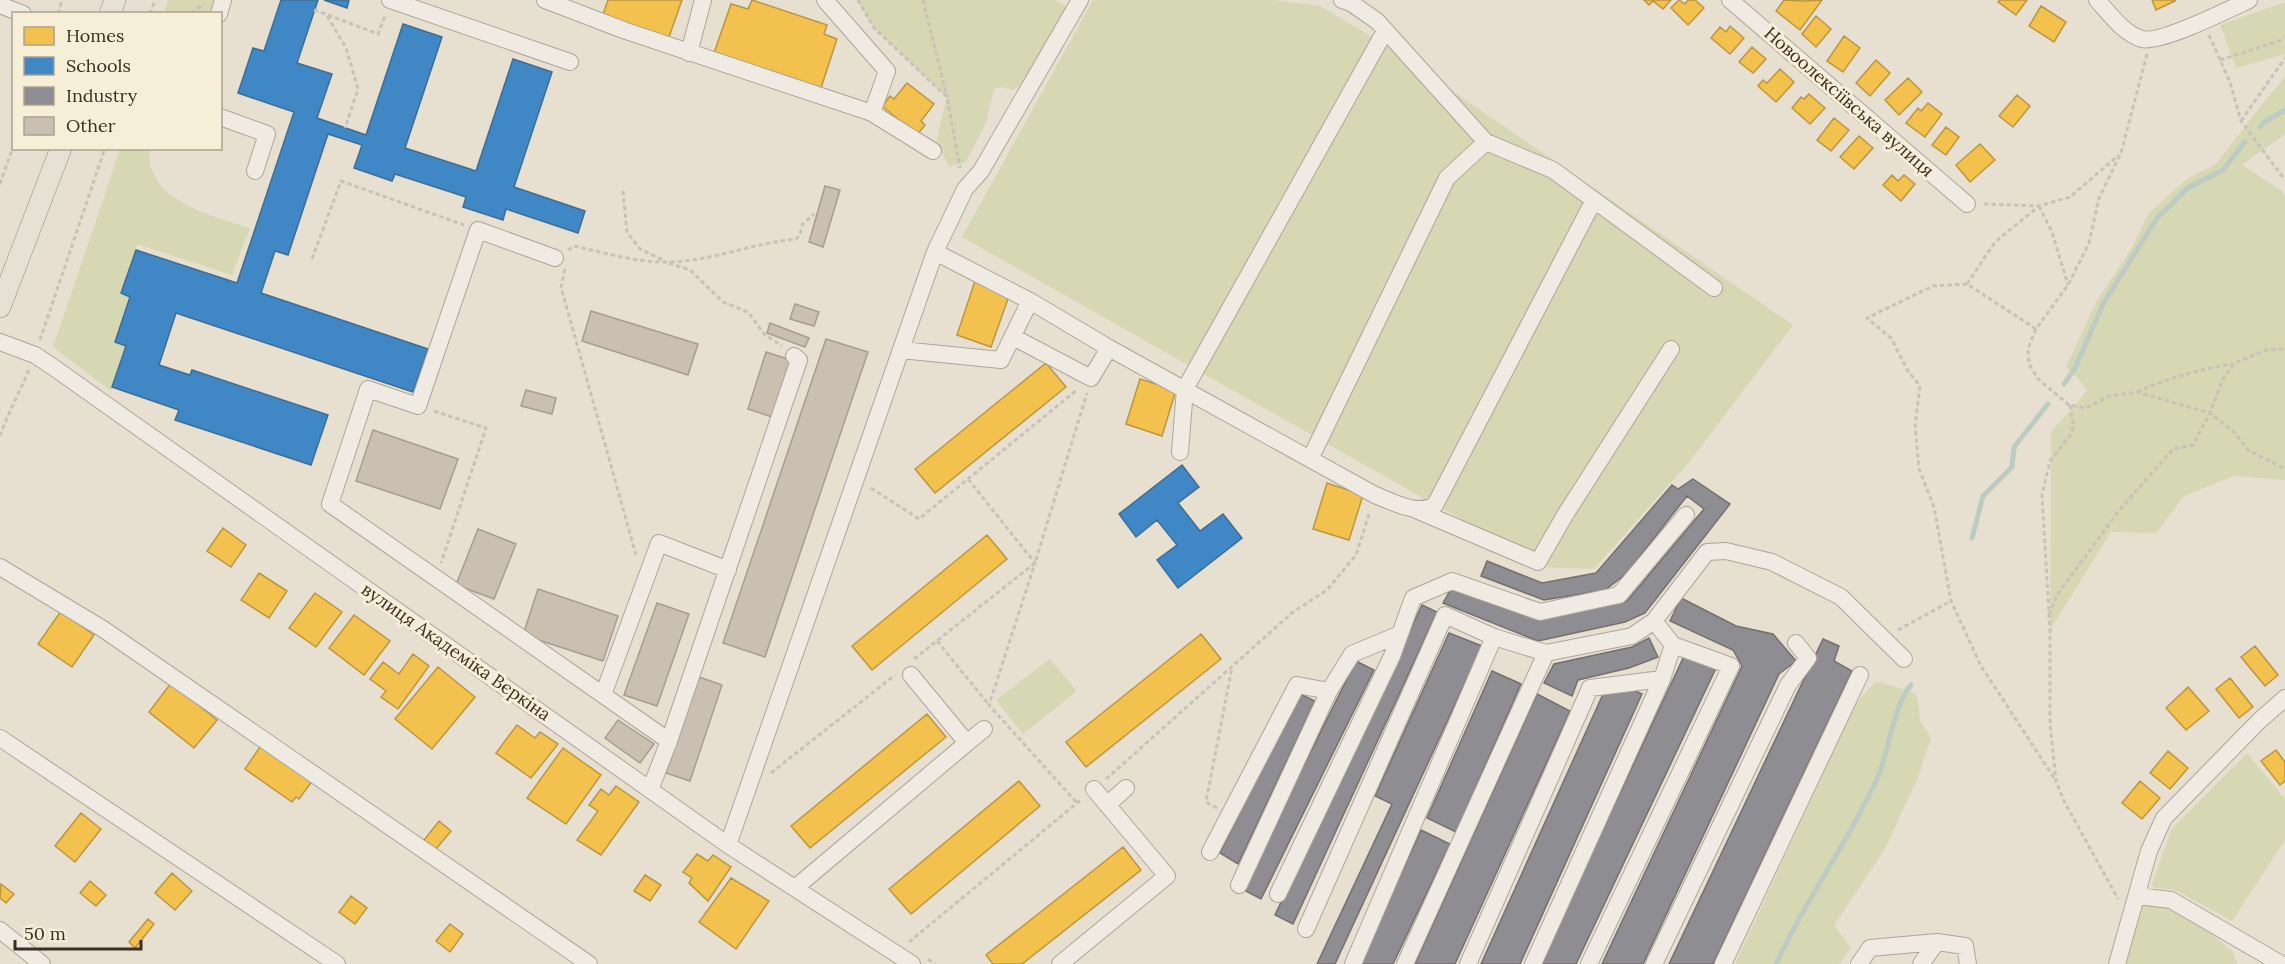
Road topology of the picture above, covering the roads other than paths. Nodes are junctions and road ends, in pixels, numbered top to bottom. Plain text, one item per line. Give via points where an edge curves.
1 (390, 0) edge
2 (545, 0) edge
3 (703, 0) edge
4 (825, 0) edge
5 (1080, 0) edge
6 (1342, 0) edge
7 (1730, 0) edge
8 (2097, 0) edge
9 (2249, 0) edge
10 (572, 4) edge
11 (0, 5) edge
12 (18, 12) edge
13 (1385, 31) junction
14 (684, 51) junction
15 (570, 62) dead end
16 (873, 113) junction
17 (222, 118) edge
18 (1486, 142) junction
19 (61, 150) edge
20 (933, 151) dead end
21 (255, 171) dead end
22 (1594, 200) junction
23 (1967, 204) road end
24 (935, 252) junction
25 (555, 258) road end
26 (1714, 288) dead end
27 (1030, 302) junction
28 (0, 307) edge
29 (1013, 337) junction
30 (0, 342) edge
31 (1109, 348) junction
32 (1671, 349) dead end
33 (901, 350) junction
34 (794, 356) road end
35 (1185, 389) junction
36 (1180, 452) dead end
37 (1310, 459) junction
38 (1410, 508) junction
39 (1686, 515) dead end
40 (0, 567) edge
41 (728, 570) junction
42 (1432, 590) junction
43 (1445, 615) junction
44 (1654, 621) junction
45 (1400, 634) junction
46 (1494, 638) junction
47 (1796, 643) dead end
48 (1673, 645) junction
49 (1546, 653) junction
50 (1904, 659) dead end
51 (907, 669) road end
52 (1860, 675) dead end
53 (1662, 679) junction
54 (1329, 691) junction
55 (603, 695) junction
56 (2285, 698) edge
57 (984, 729) dead end
58 (0, 738) edge
59 (669, 741) junction
60 (967, 743) junction
61 (1126, 788) dead end
62 (1094, 789) road end
63 (650, 790) junction
64 (1107, 805) junction
65 (728, 845) junction
66 (1210, 852) dead end
67 (1239, 885) dead end
68 (795, 888) junction
69 (1278, 894) dead end
70 (2138, 896) junction
71 (1306, 929) dead end
72 (0, 930) edge
73 (1937, 942) junction
74 (1971, 963) edge
75 (42, 964) edge
76 (337, 964) edge
77 (589, 964) edge
78 (912, 964) edge
79 (1060, 964) edge
80 (1353, 964) edge
81 (1405, 964) edge
82 (1468, 964) edge
83 (1533, 964) edge
84 (1589, 964) edge
85 (1654, 964) edge
86 (1723, 964) edge
87 (1859, 964) edge
88 (1921, 964) edge
89 (2117, 964) edge
90 (2281, 964) edge

1 - 15 street
2 - 10 street
3 - 14 street
4 - 16 street via 887,71
5 - 24 street via 981,171 965,189
6 - 13 street via 1377,21
7 - 23 street, Новоолексіївська вулиця
8 - 9 street via 2132,34 2151,41 2203,23
10 - 14 street via 626,31
11 - 12 street
13 - 18 street
13 - 35 street
14 - 16 street
16 - 20 street
17 - 21 street via 267,134
18 - 22 street via 1553,170
18 - 37 street via 1447,178
19 - 28 main road
22 - 26 street
22 - 38 street via 1435,505 1424,510
24 - 27 street
24 - 33 street
25 - 55 street via 478,230 417,406 368,389 330,504
27 - 29 street
27 - 31 street
29 - 31 street via 1091,378
29 - 33 street via 1001,360
30 - 63 street, вулиця Академіка Вєркіна via 35,356
31 - 35 street
32 - 38 street via 1538,562
33 - 65 street
34 - 41 street via 799,360
35 - 36 street
35 - 37 street
37 - 38 street via 1375,495
39 - 42 street via 1619,595 1540,612 1452,581
40 - 77 street via 103,629
41 - 55 street via 659,543
41 - 59 street
42 - 43 street
42 - 45 street via 1413,598
43 - 46 street
43 - 71 street
44 - 48 street
44 - 49 street via 1632,636
44 - 50 street via 1707,552 1726,551 1772,562 1840,597
45 - 54 street via 1352,654
45 - 69 street
46 - 49 street
46 - 80 street
47 - 85 street via 1808,658 1788,685
48 - 53 street
48 - 84 street via 1731,666
49 - 81 street
51 - 60 street
52 - 86 street
53 - 82 street via 1590,688
53 - 83 street
54 - 66 street via 1297,685
54 - 67 street
55 - 59 street
56 - 70 street via 2164,818
57 - 60 street
58 - 76 street
59 - 63 street
60 - 68 street
61 - 64 street
62 - 64 street
63 - 65 street, вулиця Академіка Вєркіна
64 - 79 street via 1167,876
65 - 68 street, вулиця Академіка Вєркіна
68 - 78 street, вулиця Академіка Вєркіна
70 - 89 street
70 - 90 street via 2171,900
72 - 75 street
73 - 74 street via 1965,946
73 - 87 street via 1870,948
73 - 88 street

